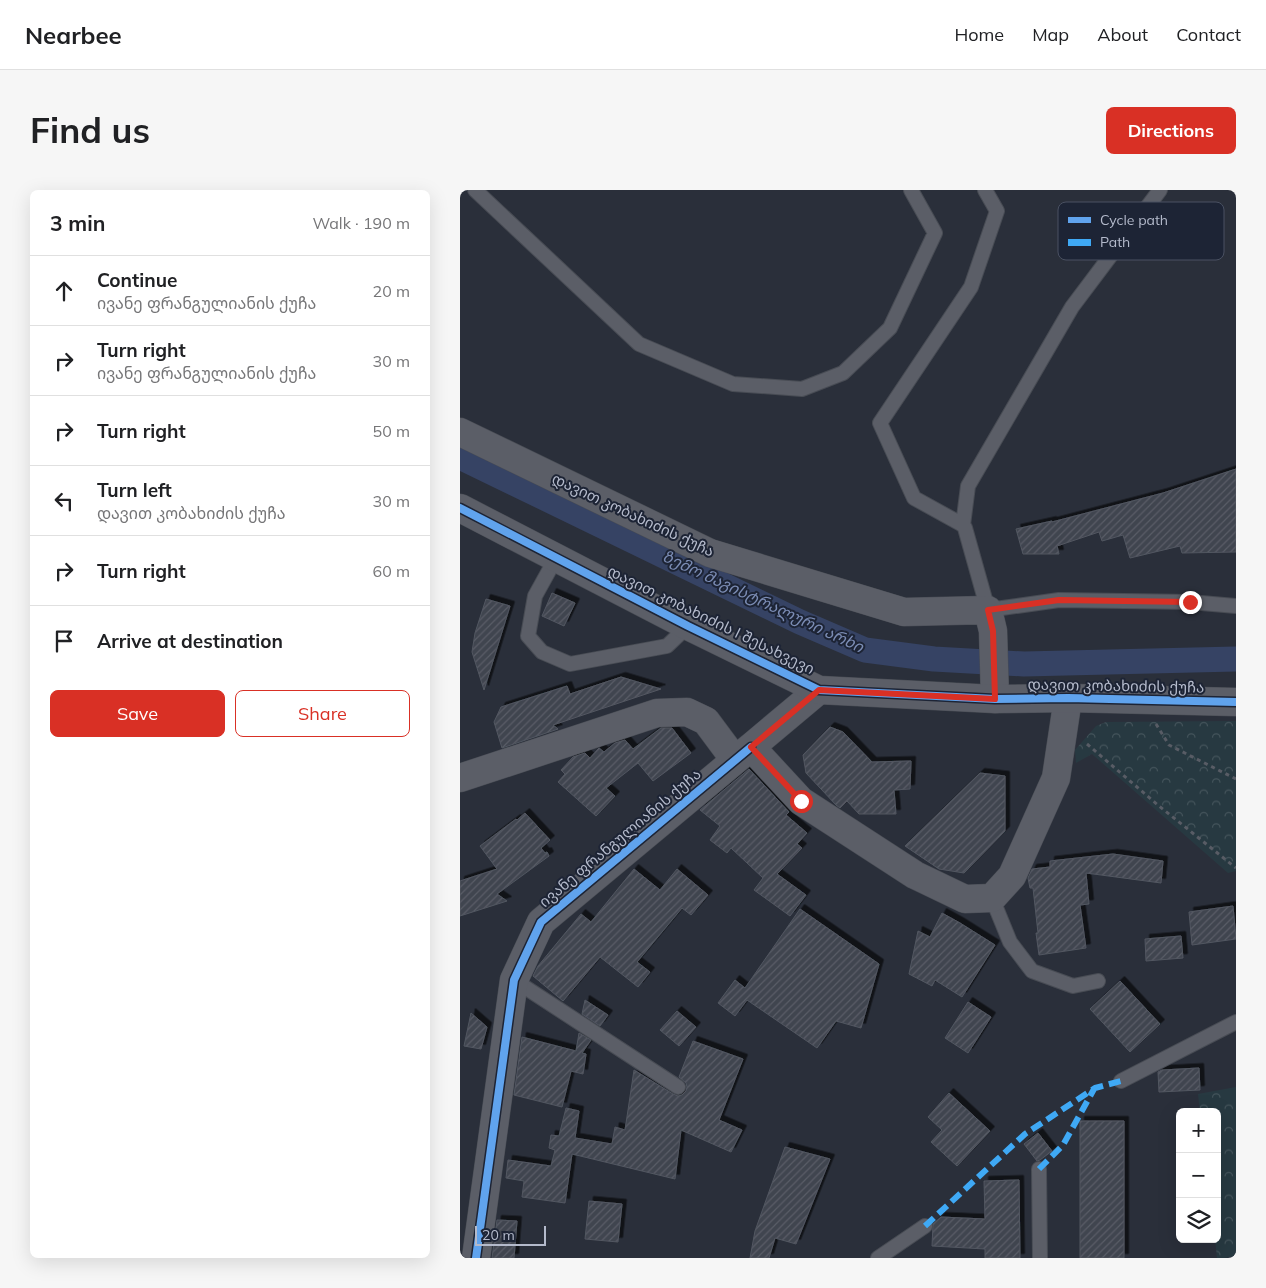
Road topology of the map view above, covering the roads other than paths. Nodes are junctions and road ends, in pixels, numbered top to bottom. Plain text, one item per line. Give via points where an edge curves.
1 (475, 190) edge
2 (911, 190) edge
3 (986, 190) edge
4 (1160, 190) edge
5 (1151, 202) edge
6 (1107, 260) edge
7 (460, 432) edge
8 (460, 508) edge
9 (963, 525) junction
10 (556, 558) junction
11 (1236, 606) edge
12 (991, 621) junction
13 (688, 626) junction
14 (995, 687) junction
15 (819, 690) junction
16 (1236, 702) edge
17 (1066, 710) junction
18 (743, 753) junction
19 (460, 778) edge
20 (992, 898) junction
21 (514, 980) junction
22 (1098, 981) dead end
23 (1236, 1022) edge
24 (1120, 1081) dead end
25 (678, 1087) dead end
26 (1039, 1169) dead end
27 (925, 1226) dead end
28 (476, 1258) edge
29 (878, 1258) edge
30 (1040, 1258) edge

1 - 2 lane via 639,344 733,384 802,390 843,373 890,328 935,233
3 - 9 lane via 997,211 971,287 880,423 914,498
4 - 5 lane
6 - 9 lane via 1072,307 968,486
7 - 12 street, დავით კობახიძის ქუჩა via 710,553 904,612
8 - 10 street, დავით კობახიძის I შესახვევი
9 - 12 lane
10 - 13 street, დავით კობახიძის I შესახვევი
10 - 13 lane via 535,596 528,636 542,652 570,664 667,646
11 - 12 lane via 1059,600
12 - 14 street
13 - 15 street, დავით კობახიძის I შესახვევი
14 - 15 street, დავით კობახიძის I შესახვევი
14 - 17 street, დავით კობახიძის ქუჩა
15 - 18 street, ივანე ფრანგულიანის ქუჩა
16 - 17 street, დავით კობახიძის ქუჩა via 1140,700
17 - 20 street via 1056,778 1012,876
18 - 19 street via 706,721 687,712 657,712
18 - 20 street via 801,801 915,875 964,899
18 - 21 street, ივანე ფრანგულიანის ქუჩა via 541,922
20 - 22 lane via 1010,942 1032,971 1073,986
21 - 25 lane
21 - 28 street, ივანე ფრანგულიანის ქუჩა
23 - 24 lane
26 - 30 lane
27 - 29 lane

